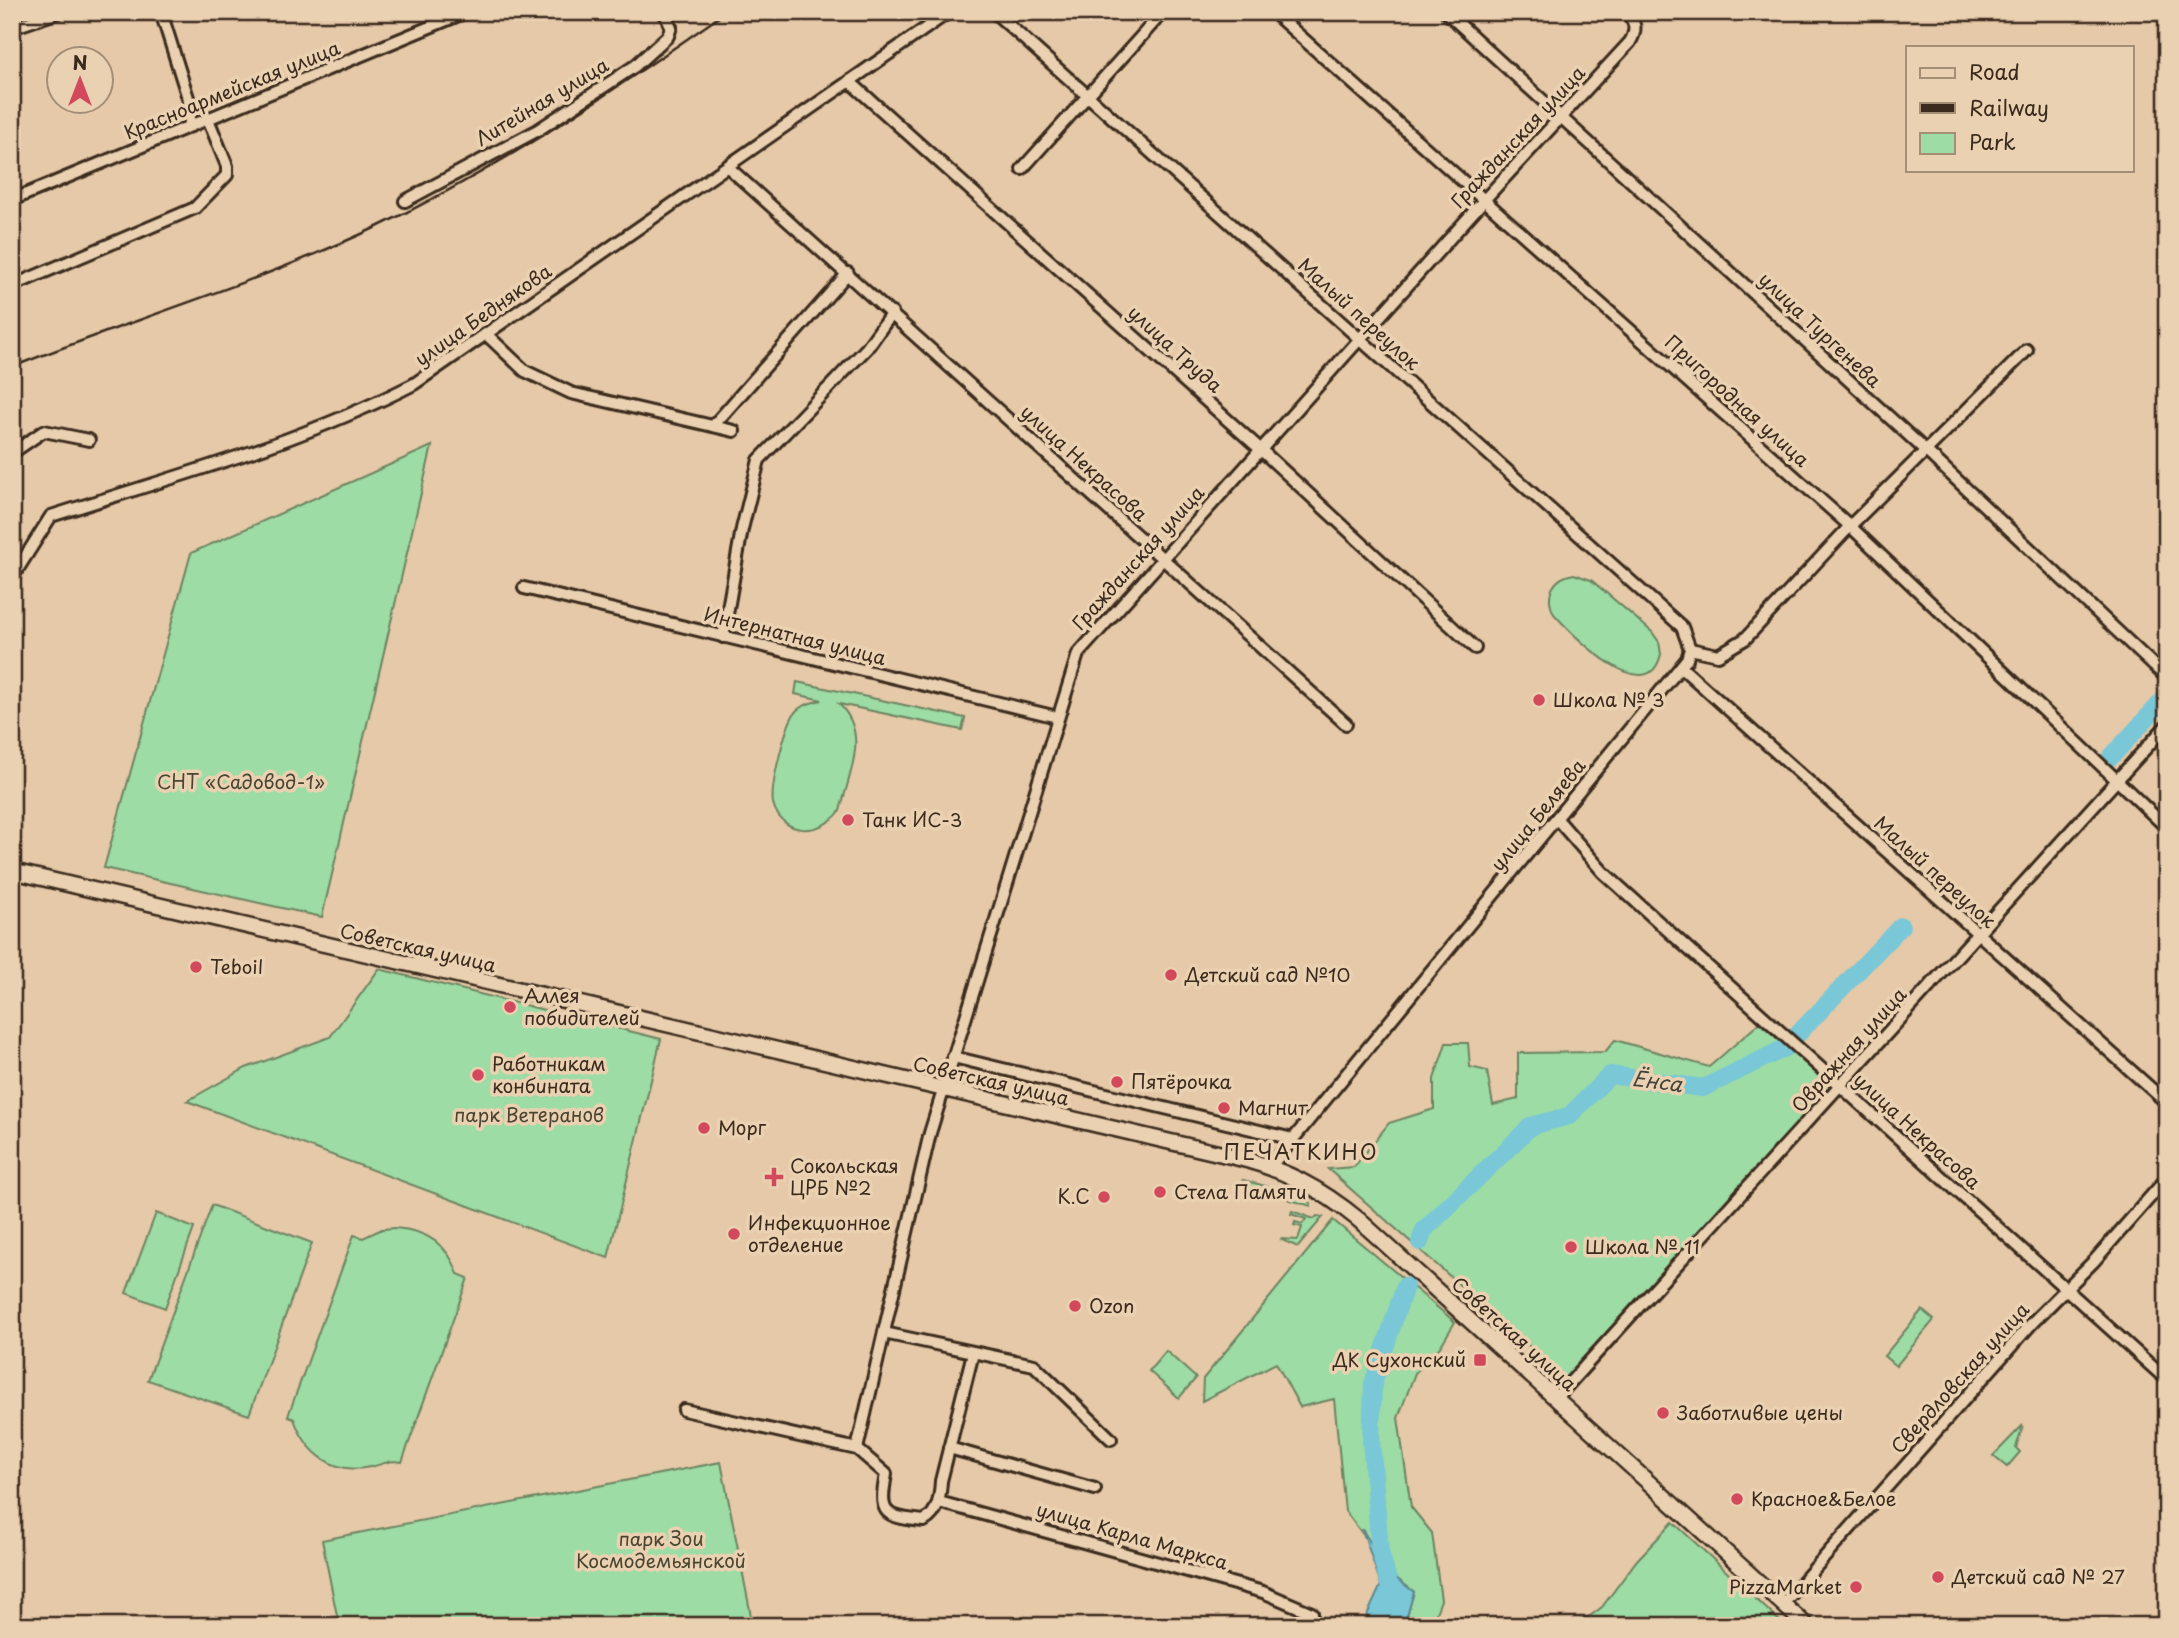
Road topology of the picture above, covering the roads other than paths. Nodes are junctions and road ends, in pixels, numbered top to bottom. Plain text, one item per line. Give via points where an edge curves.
1 (59, 12) edge
2 (161, 12) edge
3 (466, 12) edge
4 (664, 12) edge
5 (949, 12) edge
6 (994, 12) edge
7 (1163, 12) edge
8 (1273, 12) edge
9 (1447, 12) edge
10 (1626, 12) edge
11 (12, 28) edge
12 (849, 81) junction
13 (1087, 93) junction
14 (1562, 116) junction
15 (208, 119) junction
16 (190, 126) junction
17 (728, 167) junction
18 (1022, 169) dead end
19 (1485, 199) junction
20 (12, 200) edge
21 (405, 201) dead end
22 (848, 273) junction
23 (12, 286) edge
24 (892, 313) junction
25 (486, 334) junction
26 (1360, 338) junction
27 (2027, 350) dead end
28 (713, 426) junction
29 (734, 432) dead end
30 (89, 440) dead end
31 (1260, 449) junction
32 (1925, 450) junction
33 (12, 453) edge
34 (1850, 526) junction
35 (1161, 558) junction
36 (12, 578) edge
37 (524, 588) dead end
38 (723, 637) junction
39 (1475, 648) dead end
40 (1690, 649) junction
41 (1681, 667) junction
42 (2167, 678) edge
43 (1057, 717) junction
44 (1346, 724) dead end
45 (2167, 725) edge
46 (2115, 782) junction
47 (1557, 819) junction
48 (2167, 828) edge
49 (12, 872) edge
50 (1978, 934) junction
51 (953, 1057) junction
52 (1840, 1085) junction
53 (943, 1090) junction
54 (2167, 1103) edge
55 (1293, 1139) junction
56 (1271, 1166) junction
57 (2167, 1178) edge
58 (2065, 1289) junction
59 (884, 1332) junction
60 (973, 1353) junction
61 (2167, 1380) edge
62 (1556, 1398) junction
63 (684, 1410) dead end
64 (1111, 1439) dead end
65 (949, 1448) junction
66 (857, 1449) junction
67 (1095, 1489) dead end
68 (939, 1502) junction
69 (1783, 1604) junction
70 (1312, 1613) dead end
71 (1807, 1626) edge

1 - 11 street
2 - 16 street via 188,101
3 - 15 street, Красноармейская улица
4 - 21 street, Литейная улица via 671,27 668,36 635,66 538,130
5 - 12 street, улица Беднякова
6 - 13 street, Малый переулок
7 - 13 street
8 - 19 street, Пригородная улица
9 - 14 street, улица Тургенева
10 - 14 street, Гражданская улица via 1635,29 1630,42
12 - 17 street, улица Беднякова
12 - 31 street, улица Труда
13 - 18 street
13 - 26 street, Малый переулок
14 - 19 street, Гражданская улица
14 - 32 street, улица Тургенева
15 - 16 street, Красноармейская улица
15 - 23 street via 227,175 195,208
16 - 20 street, Красноармейская улица
17 - 22 street, улица Некрасова
17 - 25 street, улица Беднякова
19 - 26 street, Гражданская улица
19 - 34 street, Пригородная улица
22 - 24 street, улица Некрасова
22 - 28 street
24 - 35 street, улица Некрасова
24 - 38 street via 867,348 759,460
25 - 28 street via 525,371 571,393
25 - 36 street, улица Беднякова via 414,384 371,406 287,439 51,516
26 - 31 street, Гражданская улица
26 - 40 street, Малый переулок via 1682,627
27 - 32 street
28 - 29 street
30 - 33 street via 44,432
31 - 35 street, Гражданская улица
31 - 39 street, улица Труда
32 - 34 street
32 - 42 street, улица Тургенева
34 - 40 street via 1745,639 1718,655
34 - 46 street, Пригородная улица
35 - 43 street, Гражданская улица via 1086,642 1072,667
35 - 44 street, улица Некрасова
37 - 38 street, Интернатная улица
38 - 43 street, Интернатная улица
40 - 41 street, улица Беляева
41 - 47 street, улица Беляева
41 - 50 street, Малый переулок
43 - 51 street, Гражданская улица
45 - 46 street, Овражная улица
46 - 48 street, Пригородная улица
46 - 50 street, Овражная улица
47 - 52 street, улица Некрасова via 1603,872
47 - 55 street, улица Беляева
49 - 53 main road, Советская улица
50 - 52 street, Овражная улица
50 - 54 street, Малый переулок
51 - 53 street, Гражданская улица
51 - 55 street, Советская улица
52 - 58 street, улица Некрасова
52 - 62 street, Овражная улица
53 - 56 main road, Советская улица
53 - 59 street, Гражданская улица
55 - 56 street, улица Беляева
56 - 62 main road, Советская улица via 1317,1187 1351,1213
57 - 58 street, Свердловская улица
58 - 61 street, улица Некрасова
58 - 69 street, Свердловская улица
59 - 60 street
59 - 66 street, Гражданская улица
60 - 64 street via 1034,1365
60 - 65 street
62 - 69 main road, Советская улица
63 - 66 street
65 - 67 street
65 - 68 street
66 - 68 street via 886,1474 881,1501 887,1512 924,1521
68 - 70 street, улица Карла Маркса via 1263,1592
69 - 71 main road, Советская улица

